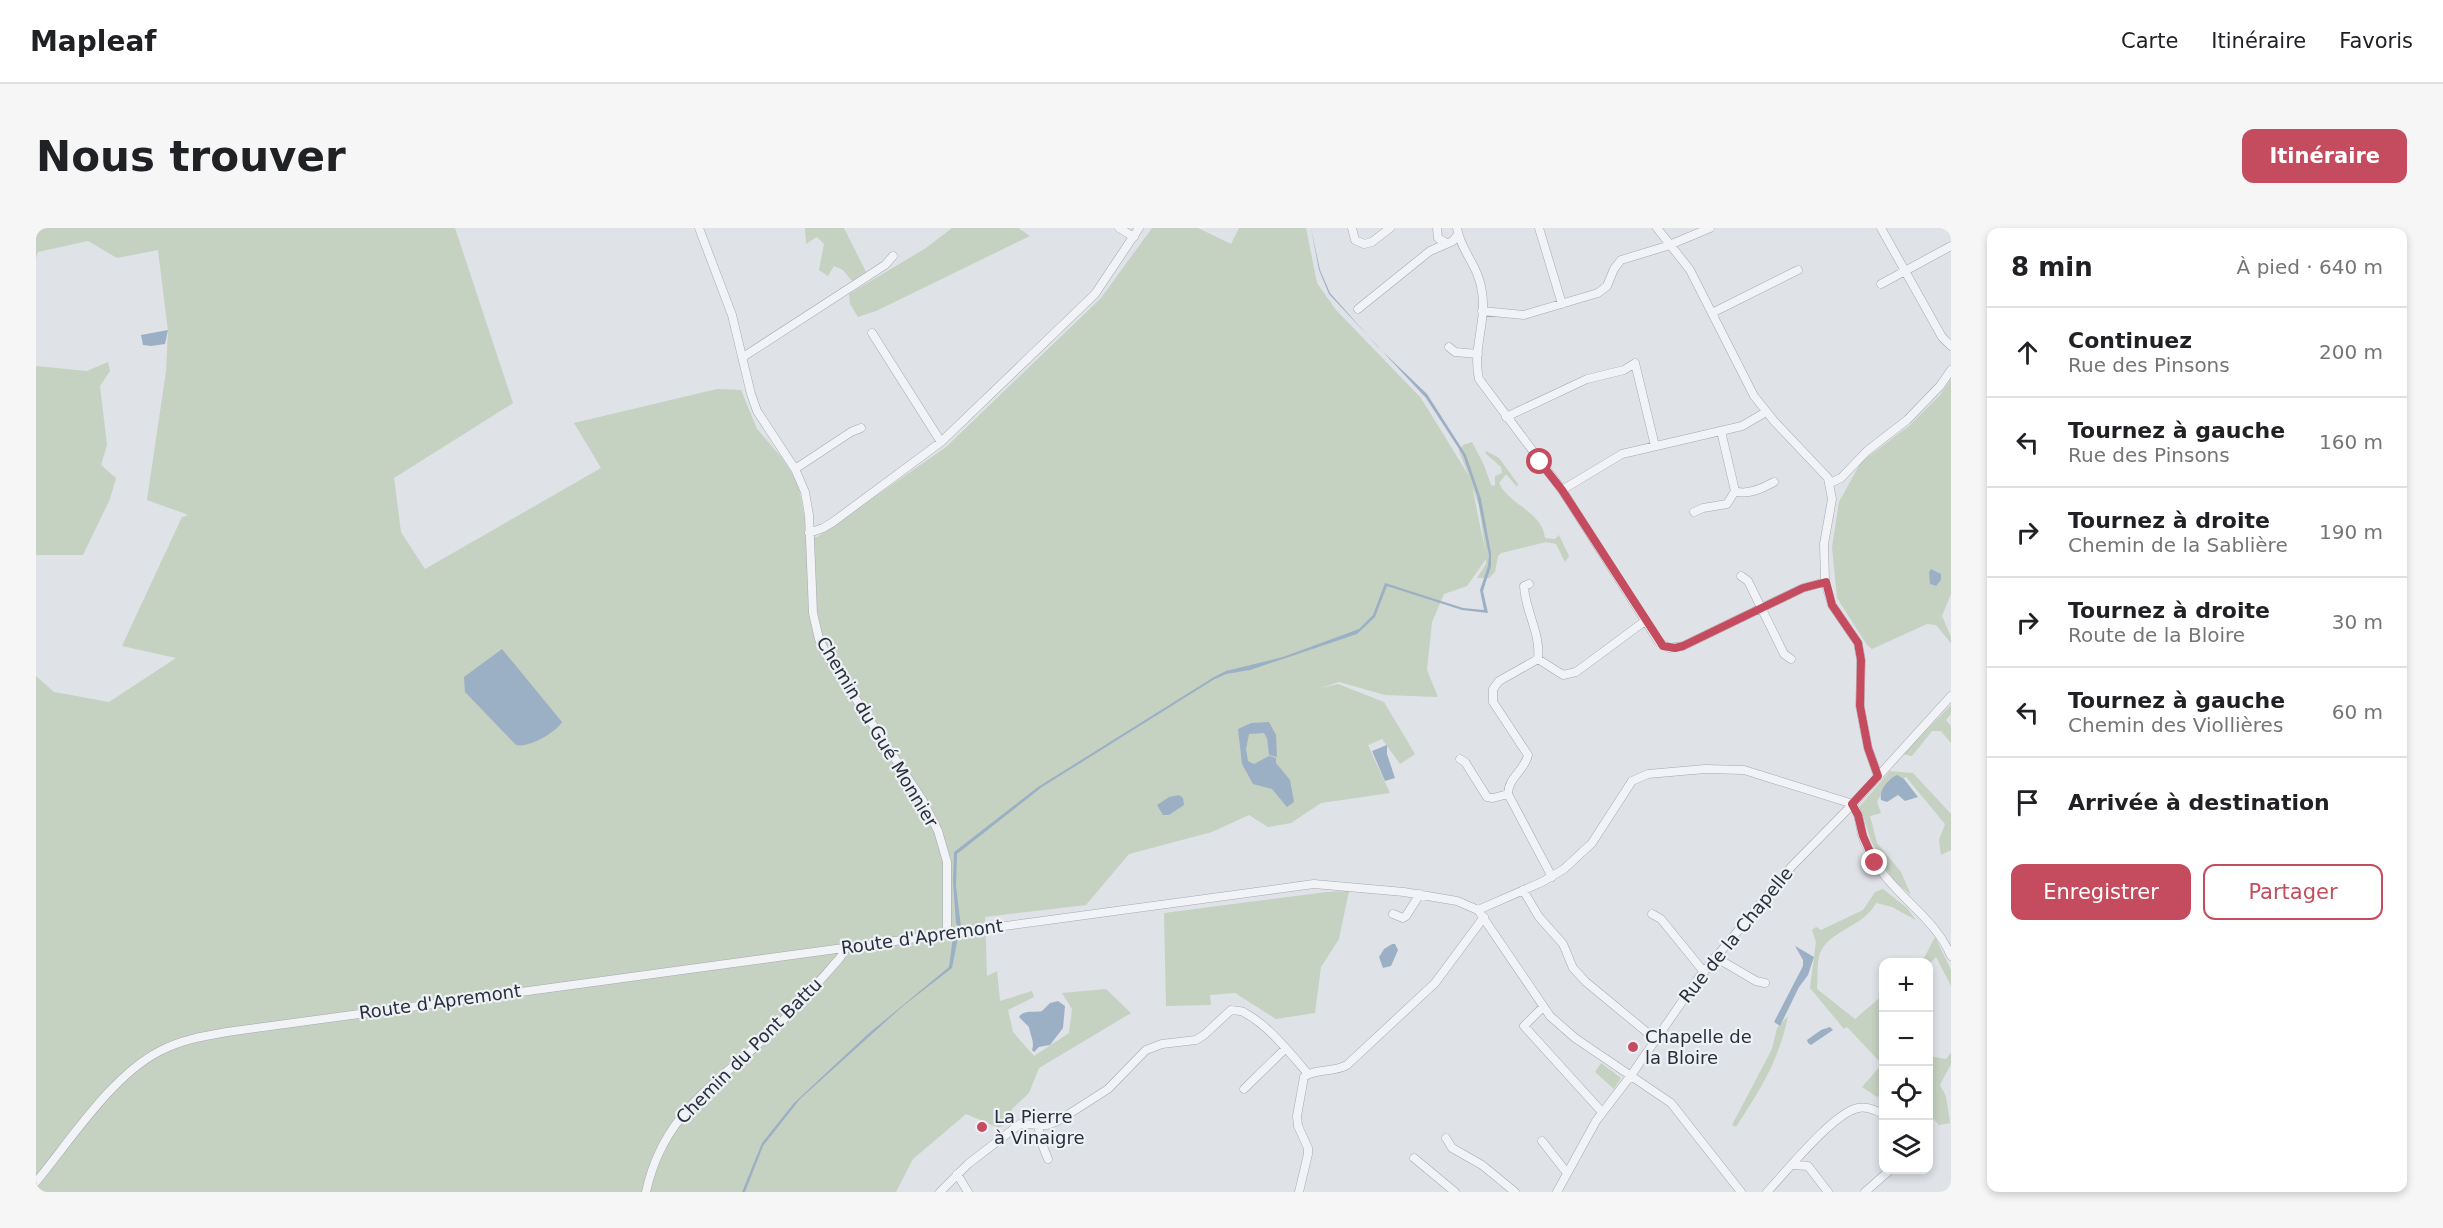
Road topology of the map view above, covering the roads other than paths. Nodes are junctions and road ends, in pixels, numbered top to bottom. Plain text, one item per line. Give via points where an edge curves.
1 (1119, 228) edge
2 (1139, 228) edge
3 (1352, 228) edge
4 (1390, 228) edge
5 (1539, 228) edge
6 (1657, 228) edge
7 (1710, 228) edge
8 (1881, 228) edge
9 (702, 229) edge
10 (1437, 231) edge
11 (1134, 237) junction
12 (1453, 237) edge
13 (1671, 244) junction
14 (1951, 246) edge
15 (1430, 251) junction
16 (893, 256) dead end
17 (1798, 270) dead end
18 (1905, 271) junction
19 (1881, 284) dead end
20 (1562, 304) junction
21 (1358, 309) dead end
22 (1482, 311) junction
23 (1712, 313) junction
24 (872, 333) dead end
25 (1951, 346) edge
26 (1449, 347) dead end
27 (1478, 354) junction
28 (743, 357) junction
29 (1951, 370) edge
30 (1766, 412) junction
31 (1506, 417) junction
32 (861, 428) dead end
33 (1721, 431) junction
34 (941, 442) junction
35 (1655, 446) junction
36 (795, 469) junction
37 (1774, 483) dead end
38 (1830, 483) junction
39 (1562, 490) junction
40 (1735, 491) junction
41 (1694, 512) dead end
42 (809, 533) junction
43 (1741, 576) dead end
44 (1826, 582) junction
45 (1529, 584) dead end
46 (1761, 608) junction
47 (1645, 621) junction
48 (1538, 659) junction
49 (1791, 659) dead end
50 (1951, 696) edge
51 (1460, 759) dead end
52 (1878, 776) junction
53 (1508, 794) junction
54 (1852, 804) junction
55 (1552, 877) junction
56 (1523, 890) junction
57 (1420, 894) junction
58 (1478, 910) junction
59 (1393, 914) dead end
60 (1652, 914) dead end
61 (1484, 917) junction
62 (947, 933) junction
63 (845, 947) junction
64 (1951, 956) edge
65 (1715, 957) junction
66 (1704, 972) junction
67 (1765, 982) dead end
68 (1543, 1007) junction
69 (1655, 1039) junction
70 (1285, 1049) junction
71 (1308, 1074) junction
72 (1631, 1075) junction
73 (1244, 1089) dead end
74 (1602, 1112) junction
75 (1879, 1112) edge
76 (1038, 1125) junction
77 (1446, 1138) dead end
78 (1542, 1141) dead end
79 (1414, 1158) dead end
80 (1048, 1159) dead end
81 (1792, 1165) junction
82 (1568, 1173) junction
83 (957, 1174) junction
84 (1885, 1174) edge
85 (36, 1182) edge
86 (646, 1192) edge
87 (940, 1192) edge
88 (968, 1192) edge
89 (1299, 1192) edge
90 (1455, 1192) edge
91 (1515, 1192) edge
92 (1557, 1192) edge
93 (1741, 1192) edge
94 (1767, 1192) edge
95 (1828, 1192) edge
96 (1865, 1192) edge

1 - 11 street
2 - 11 street
3 - 4 street via 1355,240 1364,244
5 - 20 street
6 - 13 street
7 - 13 street
8 - 18 street
9 - 28 street, Chemin du Gué Monnier
10 - 12 street
10 - 15 street
11 - 34 street via 1095,294
12 - 15 street
12 - 22 street via 1478,271
13 - 20 street via 1622,260 1603,291
13 - 23 street via 1690,270
14 - 18 street
15 - 21 street
16 - 28 street
17 - 23 street
18 - 19 street
18 - 25 street
20 - 22 street via 1524,315
22 - 27 street
23 - 30 street via 1747,384
24 - 34 street
26 - 27 street via 1455,352
27 - 31 street via 1479,379
28 - 36 street, Chemin du Gué Monnier via 757,411
29 - 38 street via 1907,420 1867,451 1841,478
30 - 33 street via 1742,426
30 - 38 street via 1825,472
31 - 35 street via 1587,379 1624,370 1635,363
31 - 39 street
32 - 36 street
33 - 35 street
33 - 40 street
34 - 42 street via 834,522
35 - 39 street via 1622,454
36 - 42 street, Chemin du Gué Monnier via 808,502
37 - 40 street via 1742,493
38 - 44 street via 1832,499 1823,559
39 - 47 street
40 - 41 street via 1727,504
42 - 62 street, Chemin du Gué Monnier via 813,613 819,639 923,801 938,831 947,862
43 - 46 street via 1748,581
44 - 46 street
44 - 52 street via 1832,605 1858,643 1860,706
45 - 48 street via 1524,586 1524,599 1537,635
46 - 47 street via 1675,648 1663,646
46 - 49 street via 1784,654
47 - 48 street via 1576,672 1563,675
48 - 53 street via 1495,684 1491,693 1528,755 1509,785
50 - 52 street, Rue de la Chapelle
51 - 53 street via 1487,797
52 - 54 street, Rue de la Chapelle
53 - 55 street
54 - 55 street via 1744,770 1648,774 1632,781 1585,850
54 - 64 street via 1875,863 1930,922
54 - 65 street, Rue de la Chapelle via 1792,866
55 - 56 street
56 - 58 street
56 - 69 street via 1539,917 1563,944 1573,968
57 - 58 street, Route d'Apremont via 1457,901
57 - 59 street via 1406,916
57 - 62 street, Route d'Apremont via 1306,885
58 - 61 street, Route d'Apremont
60 - 66 street
61 - 68 street, Route d'Apremont
61 - 71 street via 1435,982 1347,1065
62 - 63 street, Route d'Apremont
63 - 85 street, Route d'Apremont via 182,1041 151,1055 120,1080
63 - 86 street, Chemin du Pont Battu via 787,1018 688,1107 668,1135
65 - 66 street, Rue de la Chapelle
65 - 67 street via 1756,981
66 - 69 street, Rue de la Chapelle
68 - 72 street, Route d'Apremont via 1575,1038
68 - 74 street via 1524,1026
69 - 72 street, Rue de la Chapelle
70 - 71 street
70 - 73 street
70 - 76 street via 1243,1011 1231,1010 1196,1040 1146,1050 1108,1089 1058,1121
71 - 89 street via 1302,1081 1298,1106 1298,1126 1308,1148
72 - 74 street, Rue de la Chapelle
72 - 93 street, Route d'Apremont via 1671,1103
74 - 82 street, Rue de la Chapelle
75 - 81 street via 1860,1107 1849,1111
76 - 80 street
76 - 83 street via 1020,1124 1010,1130
77 - 91 street via 1452,1148
78 - 82 street
79 - 90 street
81 - 94 street
81 - 95 street via 1808,1166
82 - 92 street, Rue de la Chapelle
83 - 87 street
83 - 88 street
84 - 96 street

